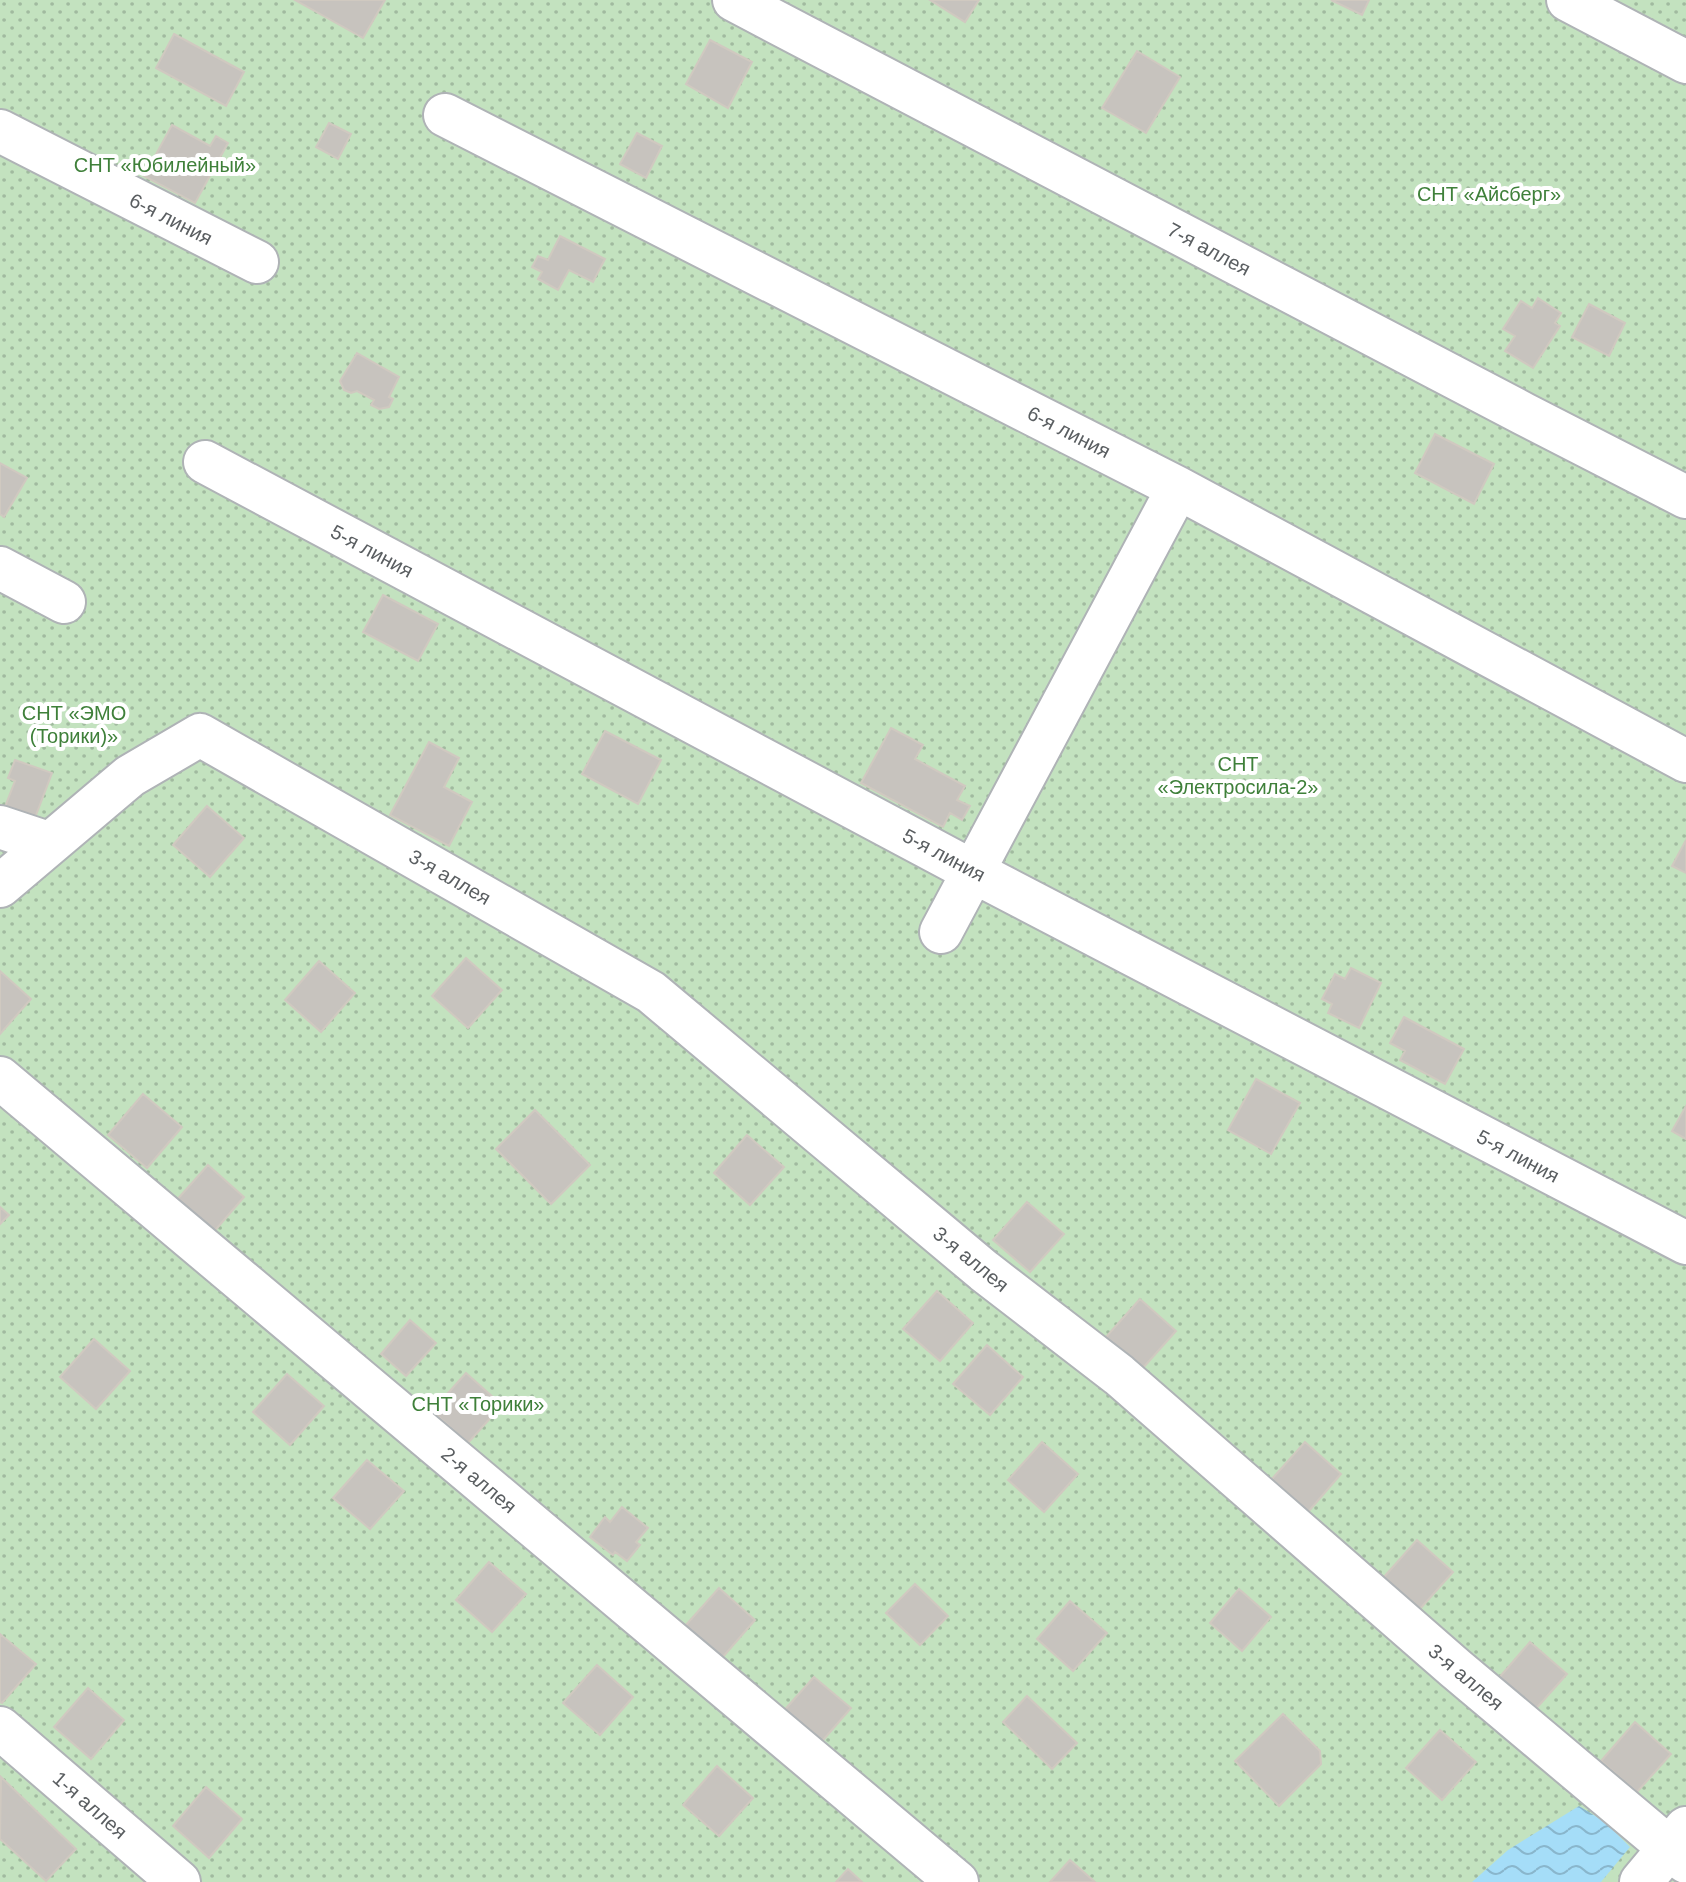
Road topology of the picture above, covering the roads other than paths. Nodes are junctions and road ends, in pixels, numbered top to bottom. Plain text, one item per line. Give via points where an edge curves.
1 (734, 0) edge
2 (1568, 0) edge
3 (1686, 62) edge
4 (445, 115) dead end
5 (0, 131) edge
6 (257, 262) dead end
7 (205, 462) dead end
8 (1178, 488) junction
9 (1686, 497) edge
10 (0, 568) edge
11 (64, 602) dead end
12 (1686, 761) edge
13 (0, 827) edge
14 (48, 843) junction
15 (974, 872) junction
16 (0, 886) edge
17 (941, 932) dead end
18 (0, 1078) edge
19 (1686, 1243) edge
20 (0, 1728) edge
21 (1681, 1846) edge
22 (179, 1882) edge
23 (957, 1882) edge
24 (1641, 1882) edge

1 - 9 street, 7-я аллея
2 - 3 street
4 - 8 street, 6-я линия
5 - 6 street, 6-я линия
7 - 15 street, 5-я линия
8 - 12 street, 6-я линия
8 - 15 street
10 - 11 street
13 - 14 street
14 - 16 street
14 - 21 street, 3-я аллея via 130,776 200,735 651,992 984,1271 1119,1375 1455,1668
15 - 17 street
15 - 19 street, 5-я линия
18 - 23 street, 2-я аллея
20 - 22 street, 1-я аллея
21 - 24 street

